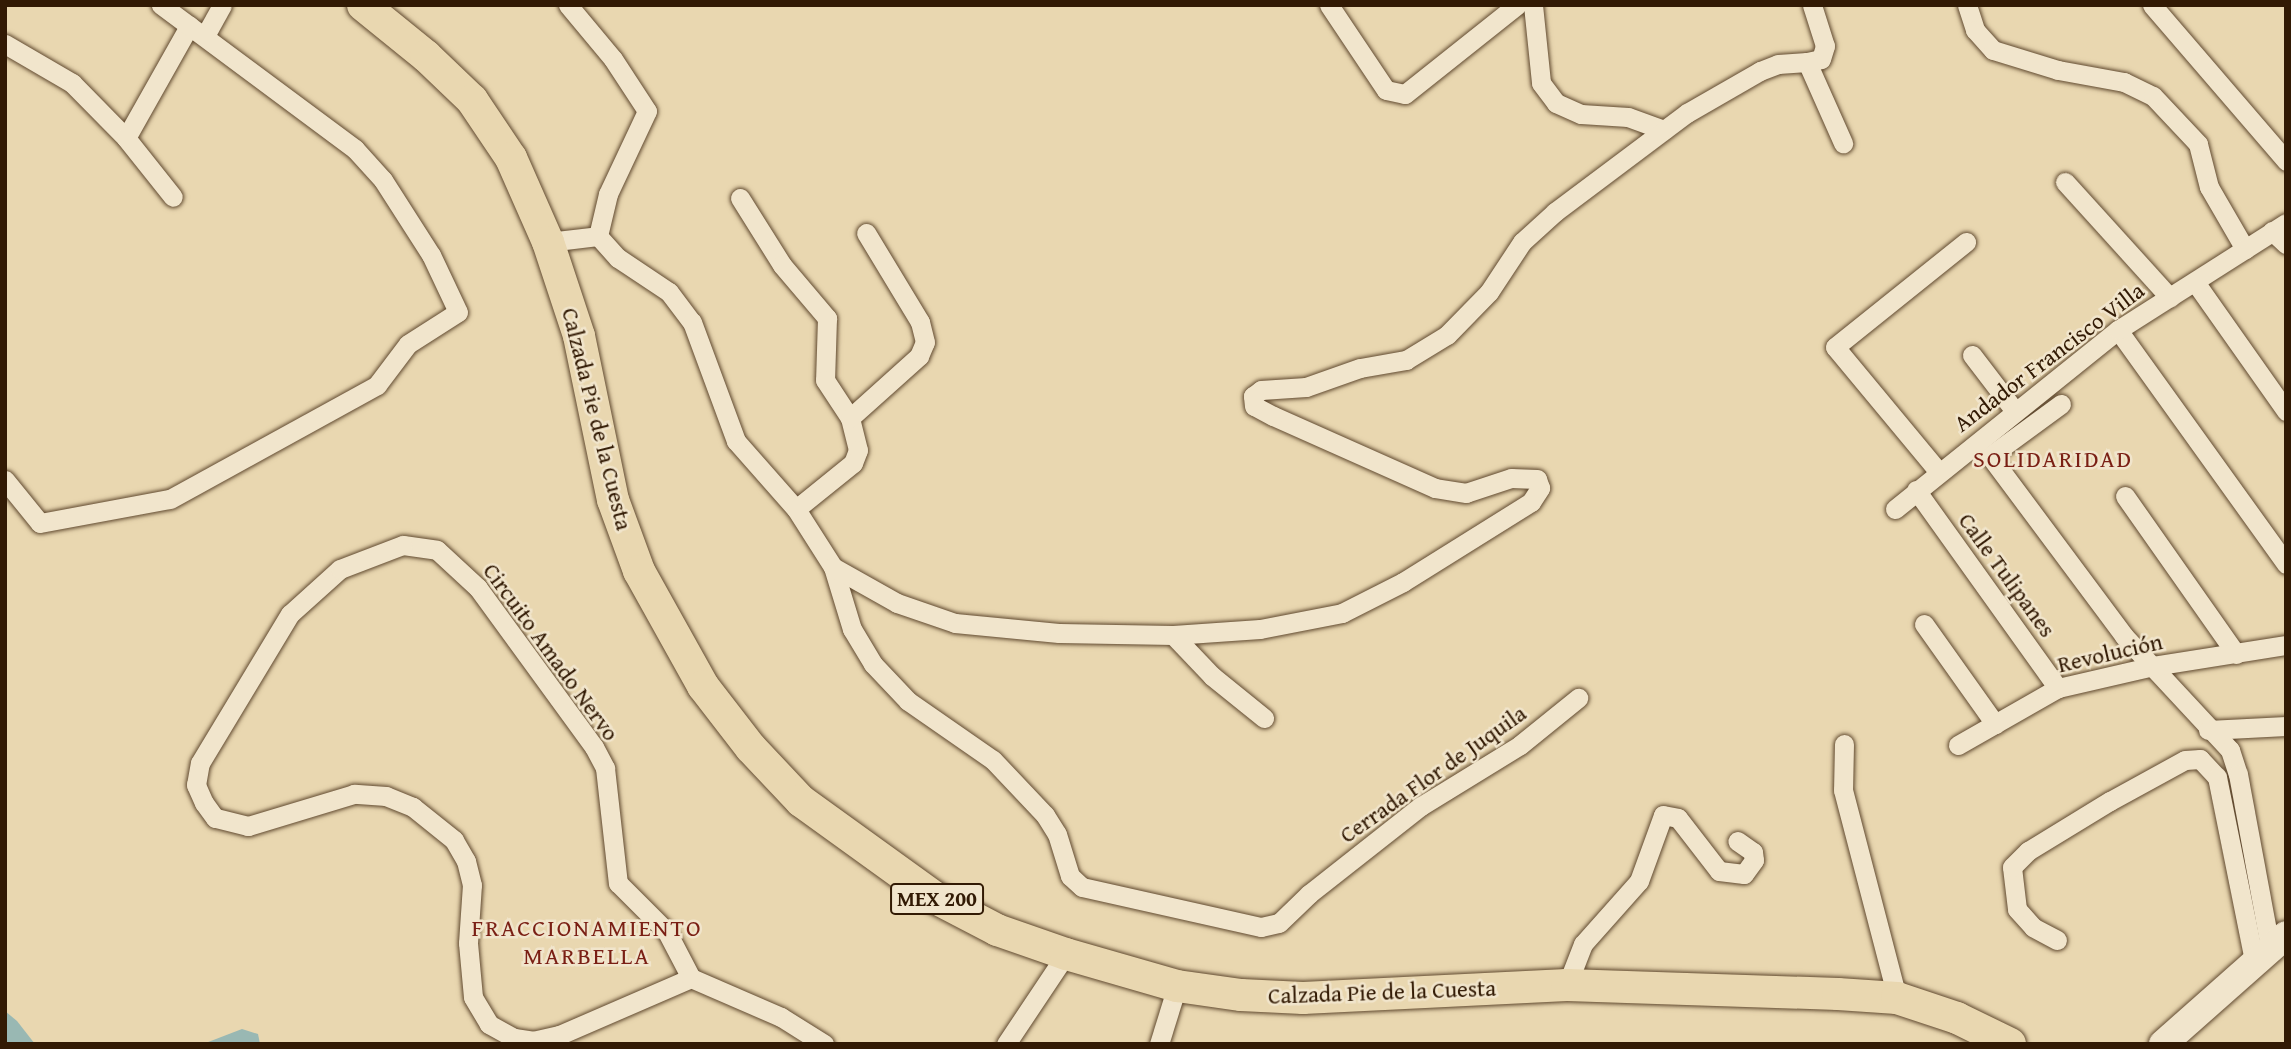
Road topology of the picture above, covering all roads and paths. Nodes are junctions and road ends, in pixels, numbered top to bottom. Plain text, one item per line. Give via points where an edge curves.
1 (161, 5) edge
2 (222, 5) edge
3 (363, 5) edge
4 (568, 5) edge
5 (1329, 5) edge
6 (1517, 5) edge
7 (1533, 5) edge
8 (1812, 5) edge
9 (1967, 5) edge
10 (2152, 5) edge
11 (197, 30) junction
12 (5, 44) edge
13 (1801, 62) junction
14 (1664, 130) junction
15 (126, 138) junction
16 (1843, 143) dead end
17 (2283, 151) edge
18 (2065, 182) dead end
19 (173, 197) dead end
20 (740, 198) dead end
21 (2281, 232) edge
22 (866, 233) dead end
23 (598, 236) junction
24 (548, 242) junction
25 (1966, 242) dead end
26 (2245, 249) junction
27 (2195, 282) junction
28 (2170, 298) junction
29 (2118, 330) junction
30 (1972, 355) dead end
31 (2061, 404) dead end
32 (2014, 410) junction
33 (2286, 411) edge
34 (850, 418) junction
35 (1938, 471) junction
36 (5, 480) edge
37 (1916, 490) junction
38 (2124, 496) dead end
39 (796, 509) junction
40 (1895, 509) dead end
41 (2286, 564) edge
42 (833, 568) junction
43 (1924, 624) dead end
44 (1173, 635) junction
45 (2286, 645) edge
46 (2236, 654) junction
47 (2152, 666) junction
48 (2058, 688) junction
49 (1578, 698) dead end
50 (1264, 718) dead end
51 (1995, 724) junction
52 (2286, 726) edge
53 (2208, 730) junction
54 (1844, 744) dead end
55 (1958, 745) dead end
56 (1737, 841) dead end
57 (2057, 940) dead end
58 (2270, 948) edge
59 (1066, 954) junction
60 (691, 978) junction
61 (1567, 985) junction
62 (1177, 986) junction
63 (1896, 998) junction
64 (824, 1044) edge
65 (1006, 1044) edge
66 (1158, 1044) edge
67 (2010, 1044) edge
68 (2163, 1044) edge

1 - 11 street
2 - 11 street
3 - 24 main road, Calzada Pie de la Cuesta / MEX 200 via 426,55 472,100 512,158
4 - 23 street via 613,59 647,111 608,194
5 - 6 street via 1386,90 1405,94
7 - 14 street via 1541,83 1556,103 1581,114 1629,117
8 - 13 street via 1825,46 1821,59
9 - 26 street via 1975,30 1993,50 2058,70 2124,82 2153,96 2198,144 2209,187
10 - 17 street
11 - 15 street
11 - 36 street via 355,149 383,180 431,255 458,312 408,344 377,385 170,499 40,523
12 - 15 street via 72,83
13 - 14 street via 1760,71
13 - 16 street
14 - 44 street via 1522,242 1489,292 1447,335 1406,360 1360,368 1306,387 1261,390 1253,396 1254,406 1273,416 1435,488 1466,493 1511,478 1536,479 1540,488 1531,502 1403,582 1342,613 1260,629
15 - 19 street
18 - 28 street
20 - 34 street via 782,265 827,318 825,380
21 - 26 street, Andador Francisco Villa
22 - 34 street via 920,322 925,342 919,356
23 - 24 street
23 - 39 street via 618,258 669,292 692,322 736,441
24 - 59 main road, Calzada Pie de la Cuesta / MEX 200 via 579,336 613,500 639,571 703,686 751,748 801,801 934,897 997,930
25 - 35 street via 1835,347
26 - 27 street, Andador Francisco Villa
27 - 28 street, Andador Francisco Villa
27 - 33 street
28 - 29 street, Andador Francisco Villa
29 - 32 street, Andador Francisco Villa
29 - 41 street
30 - 32 street
31 - 47 street via 1990,456 2124,636
32 - 35 street, Andador Francisco Villa
34 - 39 street via 858,450 853,463
35 - 37 street, Andador Francisco Villa
37 - 40 street, Andador Francisco Villa
37 - 48 street, Calle Tulipanes
38 - 46 street
39 - 42 street
42 - 44 street via 897,603 955,623 1059,633
42 - 49 street, Cerrada Flor de Juquila via 852,629 873,664 908,701 993,760 1045,815 1057,834 1070,876 1082,887 1261,927 1279,923 1421,806 1520,745
43 - 51 street
44 - 50 street via 1212,676
45 - 46 street, Revolución
46 - 47 street, Revolución
47 - 48 street, Revolución
47 - 53 street
48 - 51 street, Revolución
51 - 55 street, Revolución
52 - 53 street
53 - 58 street via 2230,750 2238,774
54 - 63 street via 1843,790
56 - 61 street via 1753,852 1750,870 1744,874 1718,871 1678,818 1670,815 1657,822 1639,881 1583,944
57 - 58 street via 2033,927 2017,909 2012,867 2040,844 2185,760 2200,759 2217,777
58 - 68 main road
59 - 62 main road, Calzada Pie de la Cuesta / MEX 200
59 - 65 street
60 - 60 street, Circuito Amado Nervo via 559,1035 534,1041 514,1038 489,1024 473,997 468,943 472,885 466,861 454,840 413,807 386,796 354,794 248,826 215,818 195,785 200,763 290,614 340,569 372,554 403,545 437,550 455,564 478,588 594,747 605,768 618,883 667,932
60 - 64 street via 781,1017
61 - 62 main road, Calzada Pie de la Cuesta / MEX 200 via 1303,998
61 - 63 main road, Calzada Pie de la Cuesta / MEX 200
62 - 66 street
63 - 67 main road, Calzada Pie de la Cuesta / MEX 200 via 1957,1018

